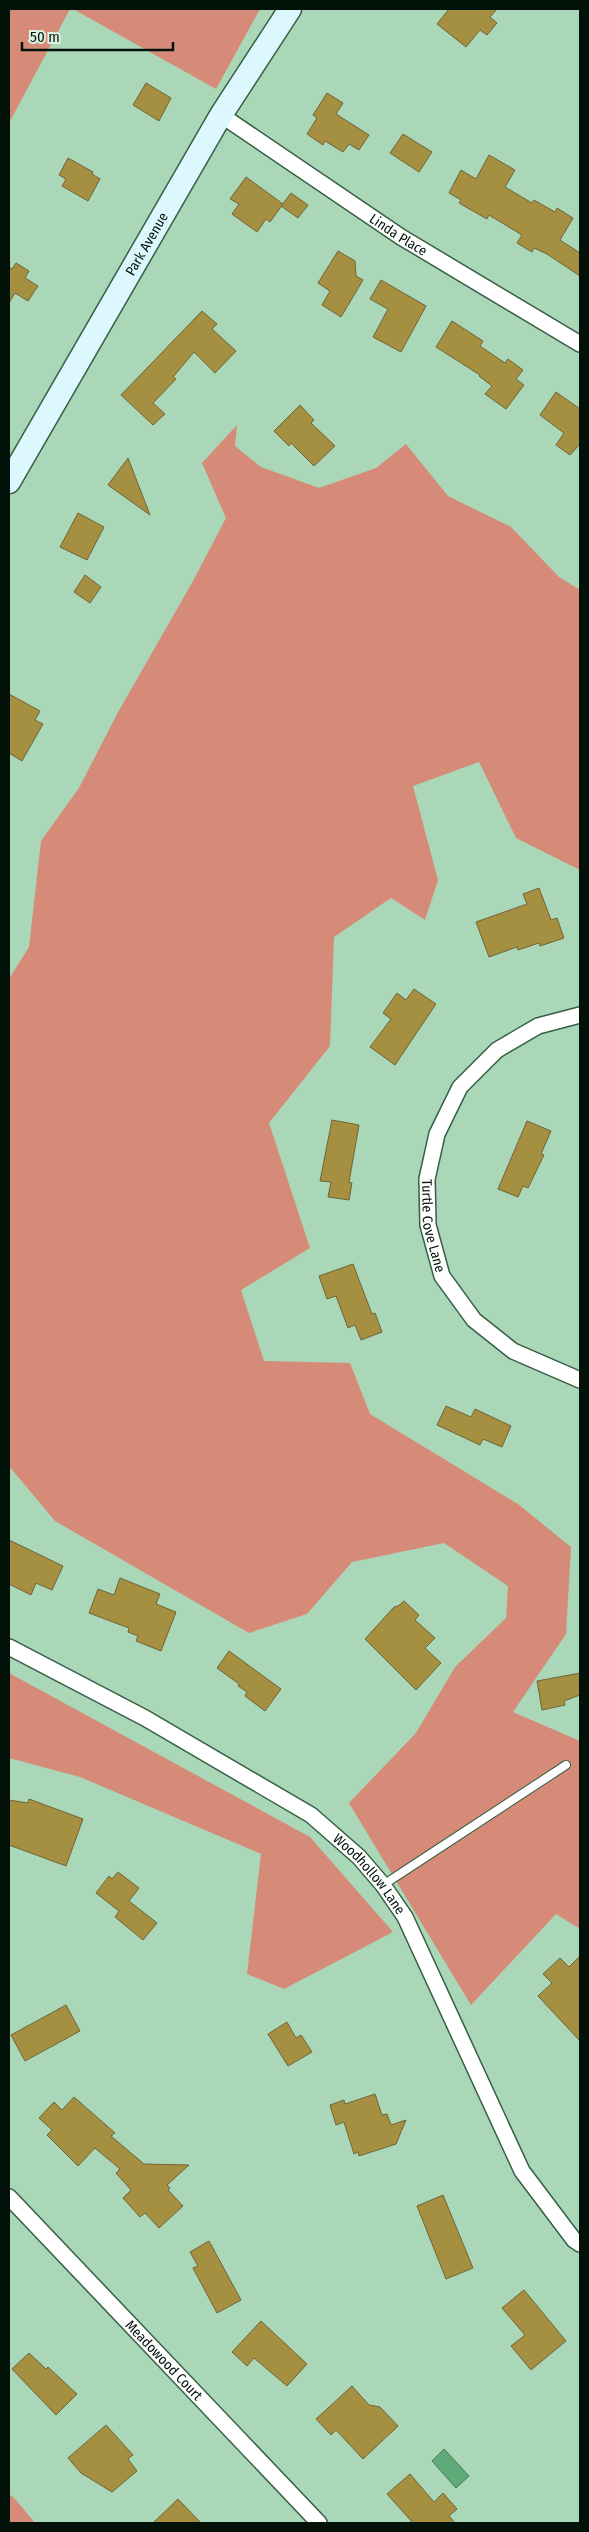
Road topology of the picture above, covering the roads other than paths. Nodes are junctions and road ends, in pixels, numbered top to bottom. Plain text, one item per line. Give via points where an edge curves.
1 (290, 9) edge
2 (221, 115) junction
3 (580, 344) edge
4 (9, 482) edge
5 (580, 1015) edge
6 (580, 1380) edge
7 (9, 1647) edge
8 (566, 1765) dead end
9 (384, 1885) junction
10 (9, 2196) edge
11 (580, 2244) edge
12 (319, 2523) edge

1 - 2 main road, Park Avenue
2 - 3 street, Linda Place via 401,237
2 - 4 main road, Park Avenue
5 - 6 street, Turtle Cove Lane via 538,1026 497,1050 460,1087 437,1134 427,1179 428,1225 442,1276 474,1320 513,1350
7 - 9 street, Woodhollow Lane via 145,1718 311,1814
8 - 9 lane
9 - 11 street, Woodhollow Lane via 405,1917 522,2171
10 - 12 street, Meadowood Court

